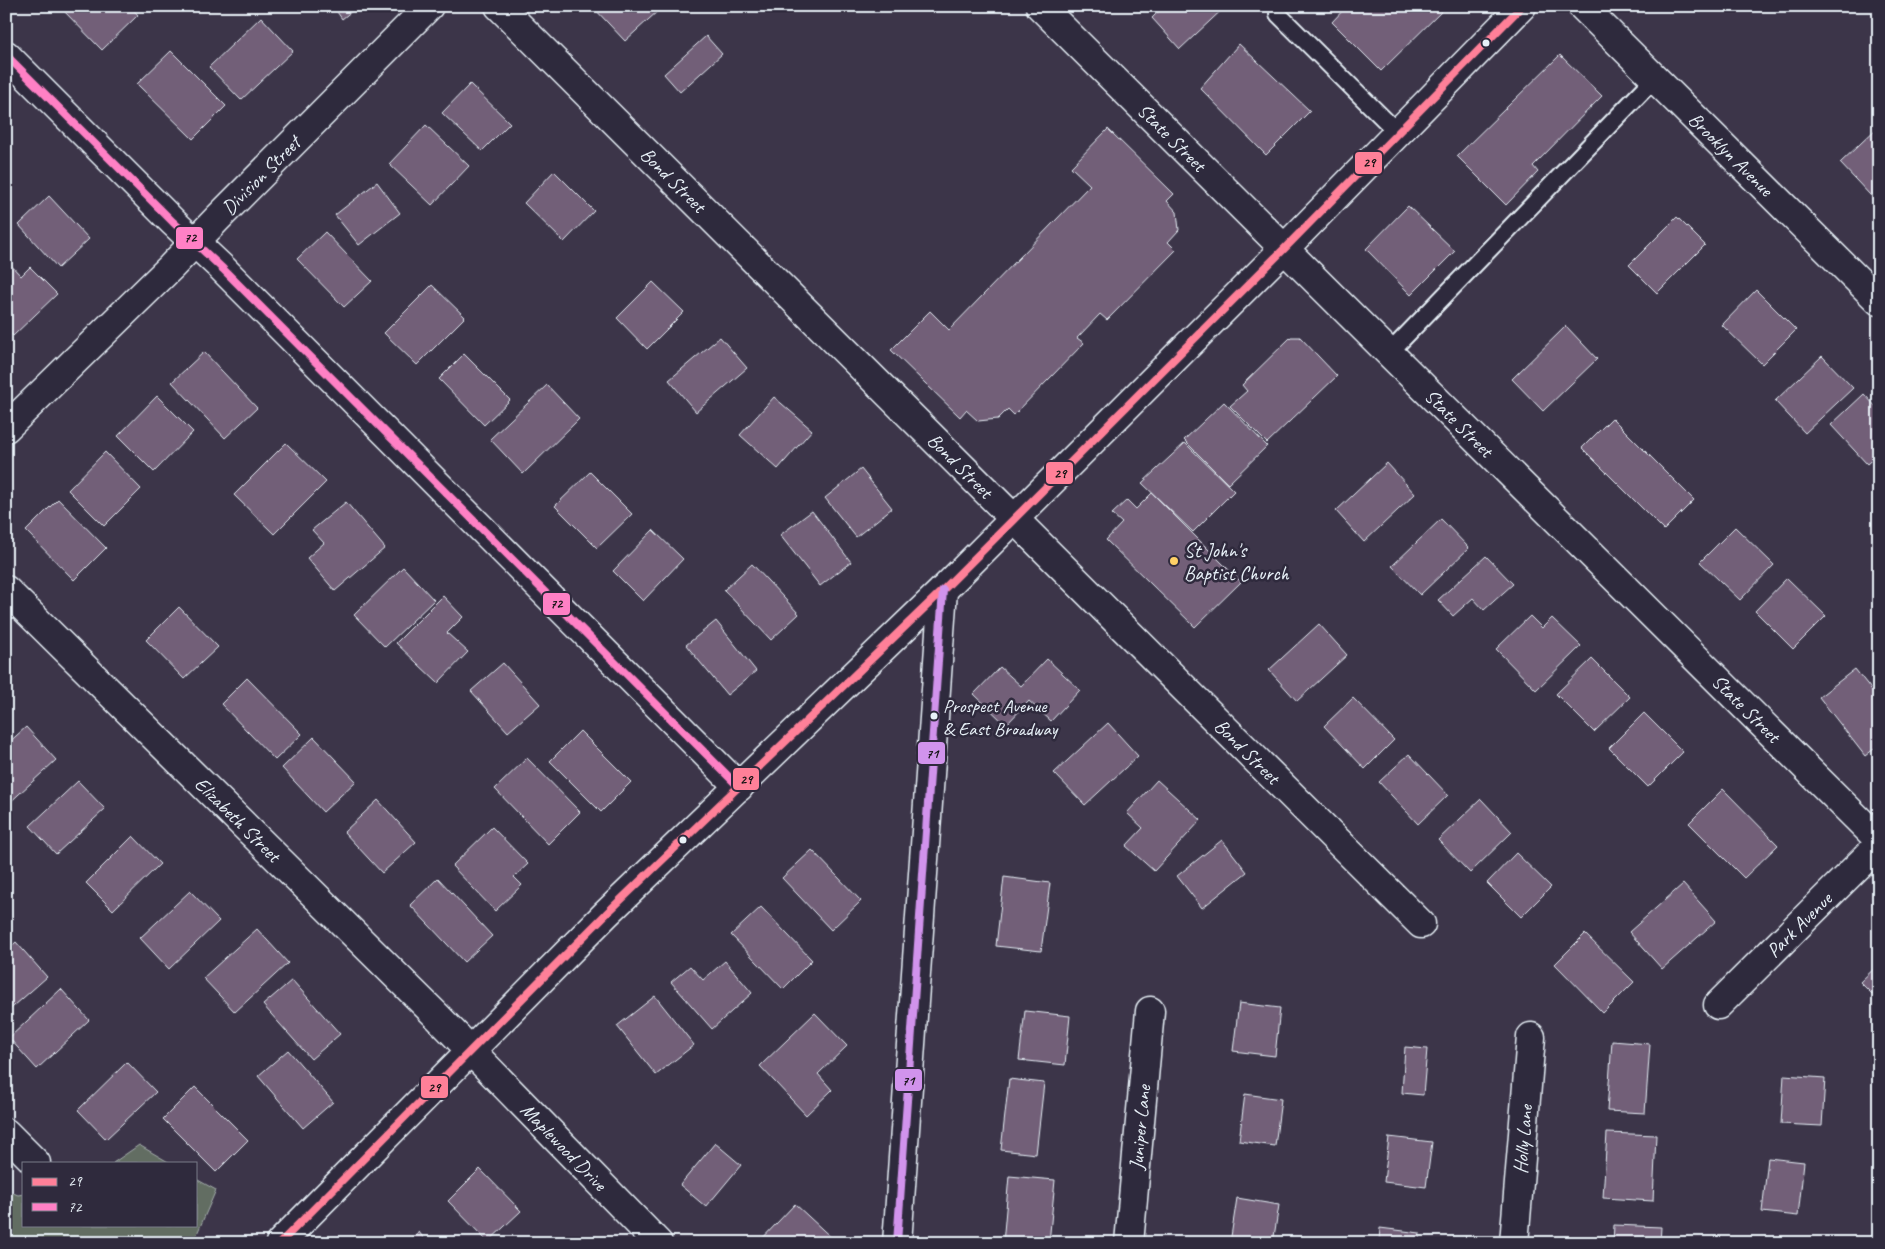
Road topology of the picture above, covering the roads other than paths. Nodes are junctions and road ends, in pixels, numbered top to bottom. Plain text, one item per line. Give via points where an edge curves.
1 (430, 6) edge
2 (499, 6) edge
3 (1040, 6) edge
4 (1522, 6) edge
5 (1582, 6) edge
6 (1278, 14) dead end
7 (6, 54) edge
8 (1655, 78) junction
9 (1398, 133) junction
10 (195, 242) junction
11 (1284, 249) junction
12 (1879, 301) edge
13 (1389, 353) junction
14 (6, 428) edge
15 (1013, 519) junction
16 (6, 590) edge
17 (943, 590) junction
18 (739, 787) junction
19 (1879, 840) edge
20 (1879, 845) edge
21 (1421, 924) dead end
22 (1718, 1005) dead end
23 (1150, 1011) dead end
24 (1531, 1037) dead end
25 (470, 1050) junction
26 (6, 1133) edge
27 (35, 1162) edge
28 (280, 1243) edge
29 (658, 1243) edge
30 (897, 1243) edge
31 (1129, 1243) edge
32 (1514, 1243) edge

1 - 10 street, Division Street
2 - 15 street, Bond Street
3 - 11 street, State Street
4 - 9 street
5 - 8 street, Brooklyn Avenue
6 - 9 lane
7 - 10 street
8 - 12 street, Brooklyn Avenue
8 - 13 lane
9 - 11 street
10 - 14 street, Division Street
10 - 18 street
11 - 13 street, State Street
11 - 15 street
13 - 19 street, State Street
15 - 17 street
15 - 21 street, Bond Street
16 - 25 street, Elizabeth Street
17 - 18 street
17 - 30 street
18 - 25 street
20 - 22 street, Park Avenue
23 - 31 street, Juniper Lane
24 - 32 street, Holly Lane
25 - 28 street
25 - 29 street, Maplewood Drive
26 - 27 street

